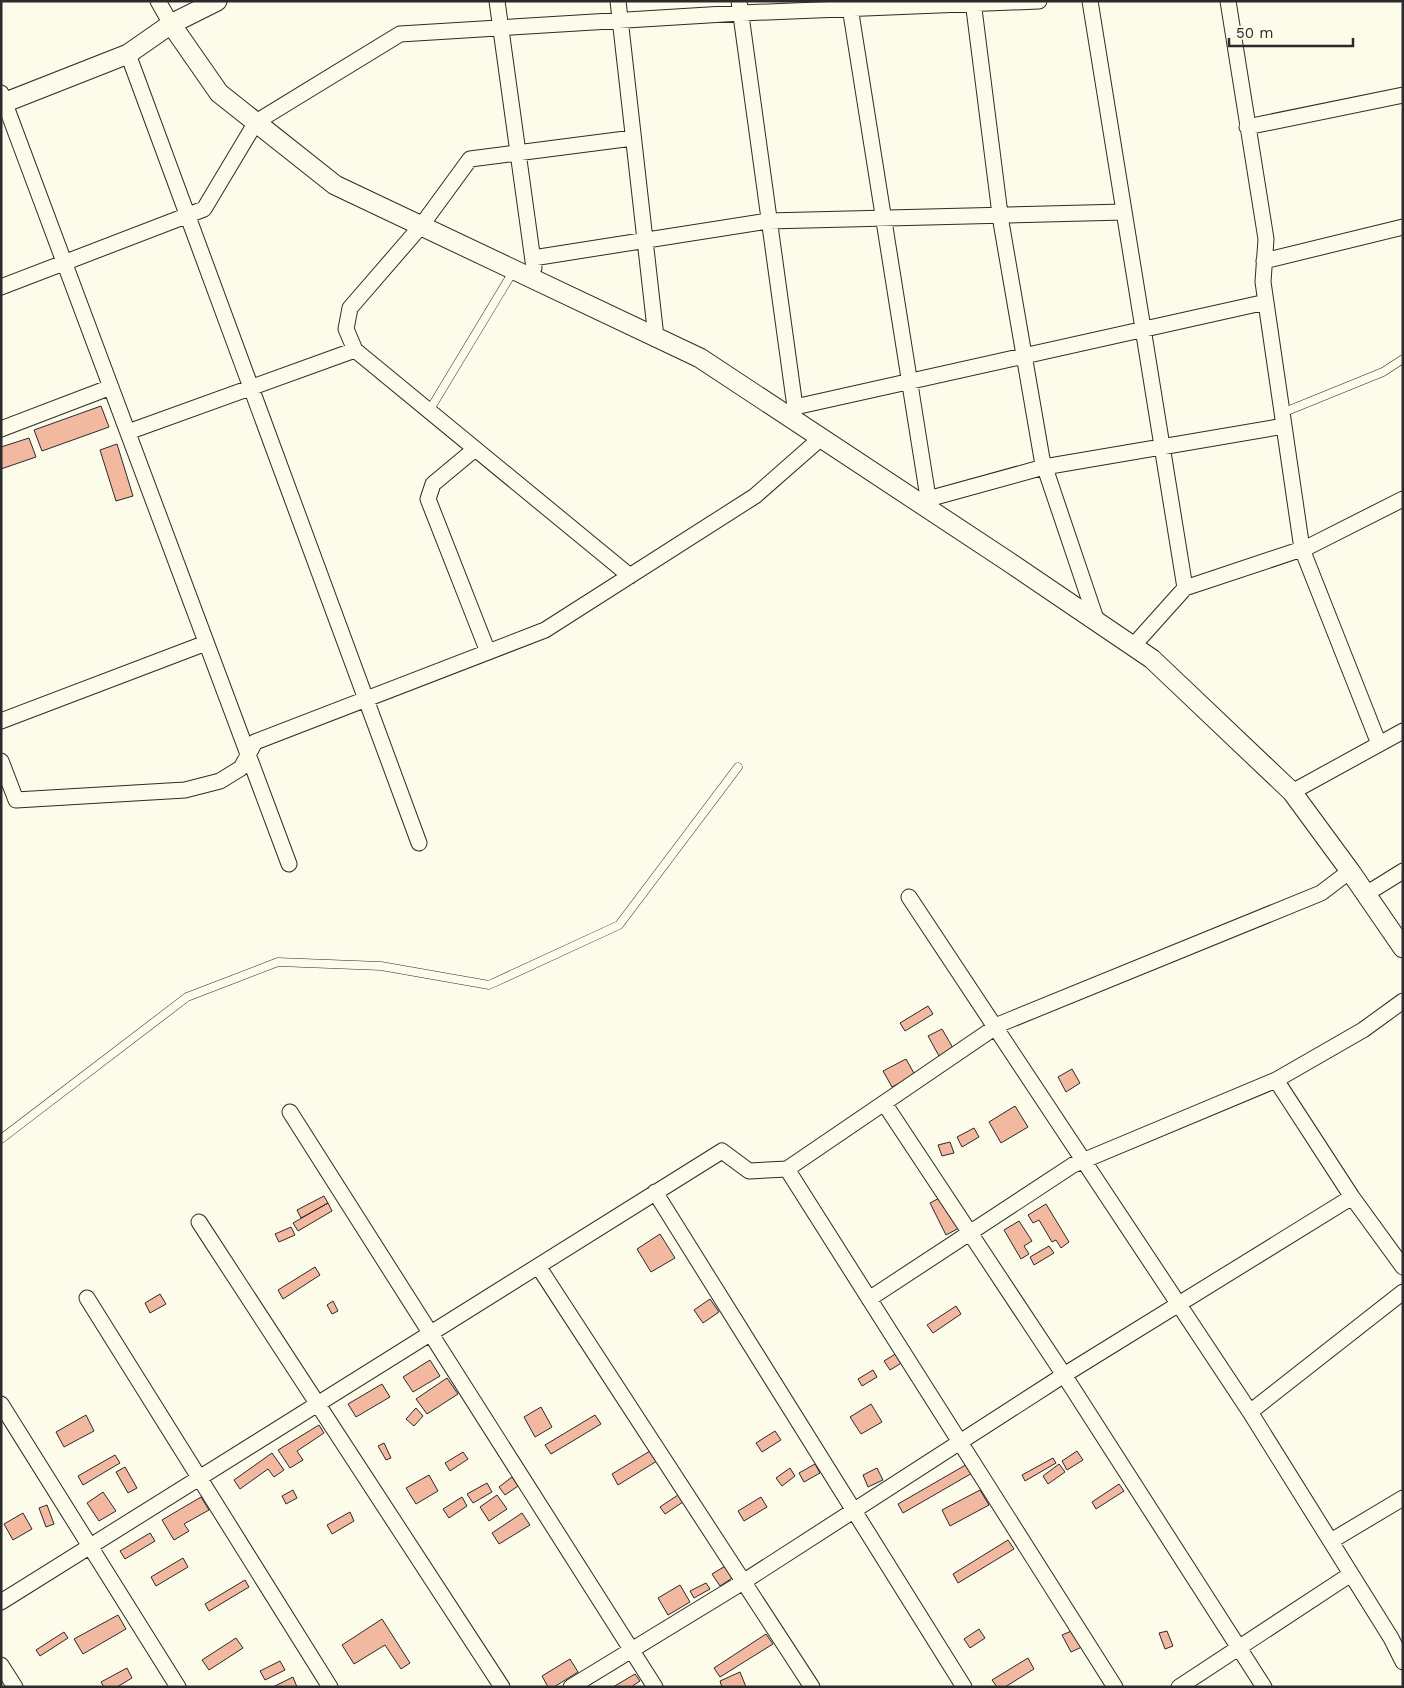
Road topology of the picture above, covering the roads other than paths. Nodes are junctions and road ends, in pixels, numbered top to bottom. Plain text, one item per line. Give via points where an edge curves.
1 (158, 1) edge
2 (217, 1) edge
3 (497, 1) edge
4 (618, 1) edge
5 (1039, 1) edge
6 (1090, 1) edge
7 (1228, 1) edge
8 (973, 2) edge
9 (849, 5) edge
10 (740, 7) edge
11 (620, 20) junction
12 (171, 24) junction
13 (501, 28) junction
14 (128, 54) junction
15 (1403, 95) edge
16 (2, 100) edge
17 (256, 122) junction
18 (1247, 127) junction
19 (634, 138) junction
20 (518, 153) junction
21 (1124, 212) junction
22 (187, 216) junction
23 (1000, 216) junction
24 (883, 218) junction
25 (768, 221) junction
26 (420, 226) junction
27 (1403, 227) edge
28 (645, 240) junction
29 (533, 258) junction
30 (65, 262) junction
31 (1264, 262) junction
32 (514, 270) junction
33 (536, 280) junction
34 (1, 287) edge
35 (1266, 302) junction
36 (1143, 330) junction
37 (656, 337) junction
38 (355, 350) junction
39 (1024, 356) junction
40 (1403, 359) edge
41 (910, 382) junction
42 (111, 387) junction
43 (251, 388) junction
44 (429, 411) junction
45 (795, 414) junction
46 (1283, 419) junction
47 (1, 429) edge
48 (128, 432) junction
49 (820, 438) junction
50 (1162, 446) junction
51 (475, 449) junction
52 (1044, 466) junction
53 (1403, 499) edge
54 (929, 505) junction
55 (1302, 549) junction
56 (630, 576) junction
57 (1185, 588) junction
58 (1096, 622) junction
59 (206, 643) junction
60 (1133, 646) junction
61 (488, 652) junction
62 (366, 699) junction
63 (1, 721) edge
64 (1403, 731) edge
65 (1379, 744) junction
66 (248, 755) junction
67 (1, 761) edge
68 (738, 767) dead end
69 (1292, 792) junction
70 (419, 843) dead end
71 (289, 864) dead end
72 (1350, 870) junction
73 (1403, 871) edge
74 (1366, 894) junction
75 (909, 897) dead end
76 (1403, 948) edge
77 (1403, 1001) edge
78 (995, 1027) junction
79 (1276, 1080) junction
80 (884, 1103) junction
81 (290, 1112) dead end
82 (1, 1139) edge
83 (1084, 1160) junction
84 (787, 1169) junction
85 (655, 1192) junction
86 (1352, 1197) junction
87 (199, 1222) dead end
88 (970, 1233) junction
89 (538, 1266) junction
90 (1403, 1266) edge
91 (1403, 1292) edge
92 (87, 1298) dead end
93 (870, 1300) junction
94 (1179, 1304) junction
95 (430, 1333) junction
96 (1064, 1375) junction
97 (1, 1404) edge
98 (318, 1404) junction
99 (1250, 1412) junction
100 (960, 1442) junction
101 (200, 1478) junction
102 (1403, 1498) edge
103 (854, 1510) junction
104 (1331, 1541) junction
105 (90, 1546) junction
106 (1352, 1574) junction
107 (743, 1582) junction
108 (1, 1602) edge
109 (1397, 1636) edge
110 (1239, 1648) junction
111 (631, 1649) junction
112 (1403, 1662) edge
113 (1, 1665) edge
114 (15, 1687) edge
115 (178, 1687) edge
116 (330, 1687) edge
117 (502, 1687) edge
118 (571, 1687) edge
119 (655, 1687) edge
120 (812, 1687) edge
121 (964, 1687) edge
122 (1115, 1687) edge
123 (1179, 1687) edge
124 (1264, 1687) edge

1 - 12 street
2 - 12 street
3 - 13 street
4 - 11 street
5 - 8 street
6 - 21 street
7 - 18 street
8 - 9 street
8 - 23 street
9 - 10 street
9 - 24 street
10 - 11 street
10 - 25 street
11 - 13 street
11 - 19 street
12 - 14 street
12 - 17 street via 219,93
13 - 17 street via 400,34
13 - 20 street
14 - 16 street
14 - 22 street
15 - 18 street
16 - 30 street
17 - 22 street via 204,209
17 - 26 street via 335,185
18 - 31 street via 1266,239
19 - 20 street
19 - 28 street
20 - 26 street via 470,159
20 - 29 street
21 - 23 street
21 - 36 street
22 - 30 street
22 - 43 street
23 - 24 street
23 - 39 street
24 - 25 street
24 - 41 street
25 - 28 street
25 - 45 street
26 - 32 street
26 - 38 street via 350,308 346,329
27 - 31 street
28 - 29 street
28 - 37 street
29 - 33 street
30 - 34 street
30 - 42 street
31 - 35 street
32 - 33 street
32 - 44 lane
33 - 37 street
35 - 36 street
35 - 46 street
36 - 39 street
36 - 50 street
37 - 45 street via 700,358
38 - 43 street
38 - 44 street
39 - 41 street
39 - 52 street
40 - 46 lane via 1383,372
41 - 45 street
41 - 54 street
42 - 47 street
42 - 48 street
43 - 48 street
43 - 62 street
44 - 51 street
45 - 49 street
46 - 50 street
46 - 55 street
48 - 59 street
49 - 54 street
49 - 56 street via 755,496
50 - 52 street
50 - 57 street
51 - 56 street
51 - 61 street via 433,484 428,500
52 - 54 street
52 - 58 street
53 - 55 street
54 - 58 street
55 - 57 street
55 - 65 street
56 - 61 street via 544,630
57 - 60 street
58 - 60 street
59 - 63 street
59 - 66 street
60 - 69 street via 1152,659
61 - 62 street
62 - 66 street via 255,742
62 - 70 street
64 - 65 street
65 - 69 street
66 - 67 street via 241,768 220,782 185,790 16,800
66 - 71 street
68 - 82 lane via 619,925 489,985 381,966 278,962 187,997
69 - 72 street
72 - 74 street
72 - 78 street via 1321,893
73 - 74 street
74 - 76 street
75 - 78 street
77 - 79 street via 1363,1030
78 - 80 street
78 - 83 street
79 - 83 street
79 - 86 street
80 - 84 street
80 - 88 street
81 - 95 street
83 - 88 street
83 - 94 street
84 - 85 street via 749,1172 722,1150
84 - 93 street
85 - 89 street
85 - 103 street
86 - 90 street
86 - 94 street
87 - 98 street
88 - 93 street
88 - 96 street
89 - 95 street
89 - 107 street
91 - 99 street
92 - 101 street
93 - 100 street
94 - 96 street
94 - 99 street
95 - 98 street
95 - 111 street
96 - 100 street
96 - 110 street
97 - 105 street
98 - 101 street
98 - 117 street
99 - 104 street
100 - 103 street
100 - 122 street
101 - 105 street
101 - 116 street
102 - 104 street
103 - 107 street
103 - 121 street
104 - 106 street
105 - 108 street
105 - 115 street
106 - 109 street
106 - 110 street
107 - 111 street
107 - 120 street
109 - 112 street
110 - 123 street
110 - 124 street
111 - 118 street
111 - 119 street
113 - 114 street

